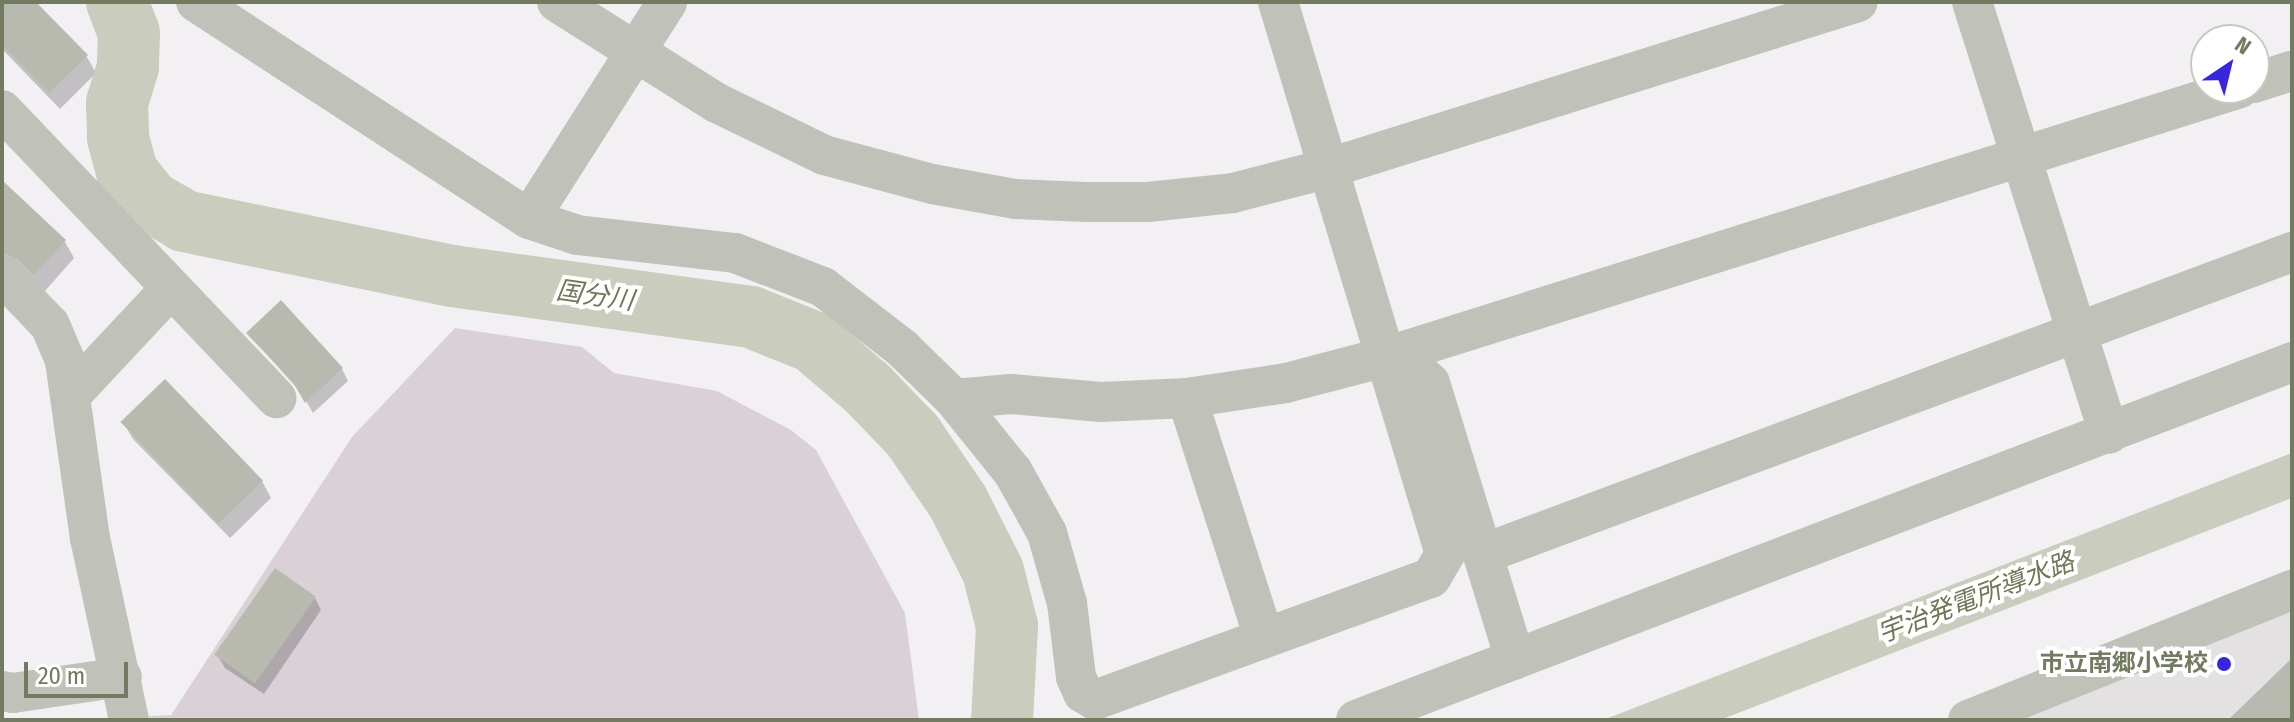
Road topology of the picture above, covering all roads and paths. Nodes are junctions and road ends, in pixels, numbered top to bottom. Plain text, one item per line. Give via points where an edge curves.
1 (196, 2) edge
2 (557, 2) edge
3 (667, 2) edge
4 (1278, 2) edge
5 (1858, 2) edge
6 (1972, 2) edge
7 (635, 52) junction
8 (2292, 71) edge
9 (2270, 78) edge
10 (2190, 104) edge
11 (2, 110) edge
12 (2021, 157) junction
13 (1329, 168) junction
14 (529, 219) junction
15 (2292, 252) edge
16 (2, 275) edge
17 (171, 288) junction
18 (2077, 333) junction
19 (1385, 357) junction
20 (2292, 362) edge
21 (70, 396) junction
22 (276, 398) dead end
23 (1187, 398) junction
24 (954, 399) junction
25 (2109, 434) junction
26 (1483, 554) junction
27 (2292, 590) edge
28 (1264, 638) junction
29 (1515, 659) junction
30 (122, 677) junction
31 (2, 691) edge
32 (129, 720) edge
33 (1356, 720) edge
34 (1968, 720) edge

1 - 14 street
2 - 7 street
3 - 7 street
4 - 13 street
5 - 13 street
6 - 12 street
7 - 13 street via 717,103 824,155 932,184 1015,199 1148,202 1233,193
7 - 14 street
8 - 9 street
10 - 12 street
11 - 17 street
12 - 18 street
12 - 19 street
13 - 19 street
14 - 24 street via 577,235 735,253 823,287 902,348
15 - 18 street
16 - 21 street via 50,325 65,361
17 - 21 street
17 - 22 street
18 - 25 street
18 - 26 street
19 - 23 street via 1286,383
19 - 26 street via 1411,366 1430,383
19 - 28 street via 1445,554 1431,578
20 - 25 street
21 - 30 street via 90,538
23 - 24 street via 1101,402 1011,394
23 - 28 street
24 - 28 street via 1013,472 1047,533 1067,603 1076,677 1083,693 1095,700
25 - 29 street
26 - 29 street
27 - 34 street
29 - 33 street
30 - 31 street
30 - 32 street

